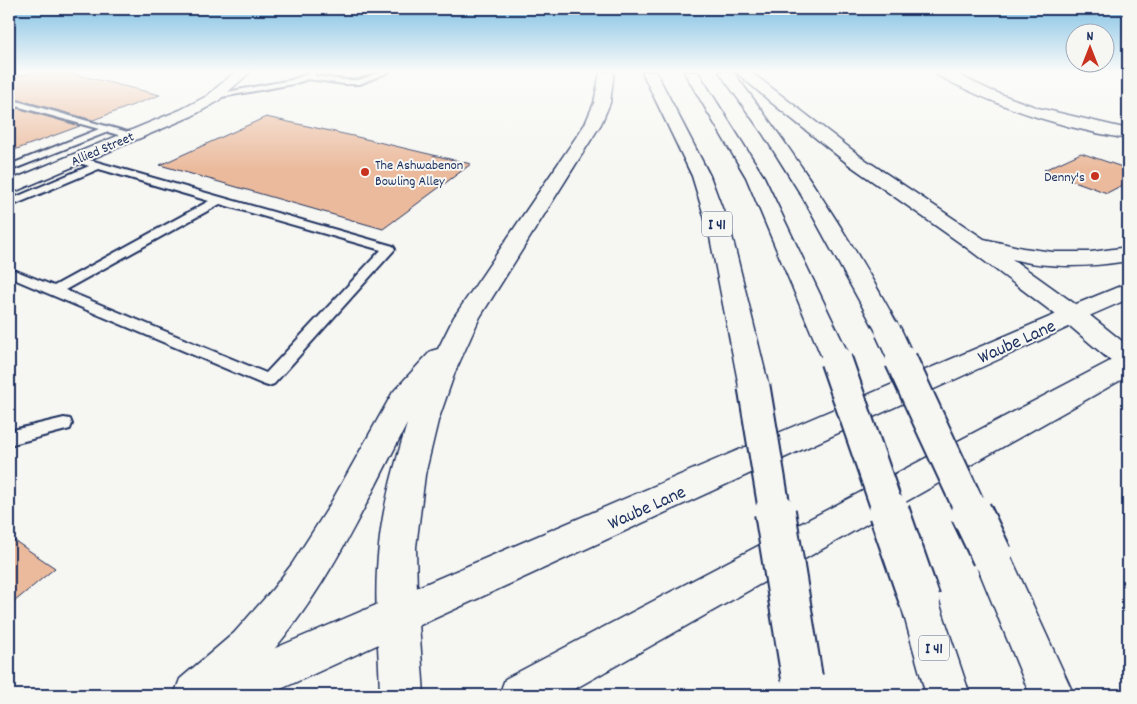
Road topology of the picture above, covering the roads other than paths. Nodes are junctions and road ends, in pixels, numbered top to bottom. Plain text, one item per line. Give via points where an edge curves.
1 (23, 105) edge
2 (200, 105) edge
3 (601, 105) edge
4 (666, 105) edge
5 (711, 105) edge
6 (750, 105) edge
7 (782, 105) edge
8 (1012, 105) edge
9 (108, 129) junction
10 (1128, 134) edge
11 (132, 136) junction
12 (76, 160) junction
13 (97, 166) junction
14 (9, 168) edge
15 (9, 175) edge
16 (25, 181) junction
17 (9, 188) edge
18 (219, 200) junction
19 (9, 204) edge
20 (971, 240) junction
21 (1128, 254) edge
22 (9, 272) edge
23 (1128, 290) edge
24 (54, 291) junction
25 (1072, 315) junction
26 (451, 348) junction
27 (1128, 360) edge
28 (1128, 364) edge
29 (64, 424) dead end
30 (9, 438) edge
31 (398, 617) junction
32 (803, 687) edge
33 (196, 695) edge
34 (219, 695) edge
35 (402, 695) edge
36 (521, 695) edge
37 (948, 695) edge
38 (1052, 695) edge

1 - 9 lane
2 - 11 main road, Allied Street
3 - 26 main road via 593,124 479,297
4 - 32 main road, I 41, bridge via 701,176 720,232 754,387
5 - 37 main road, I 41, bridge via 755,178 834,353 920,602
6 - 38 main road, bridge via 832,226 888,332 992,556
7 - 20 main road via 854,160
8 - 10 main road
9 - 11 lane
9 - 14 lane
11 - 12 main road, Allied Street
12 - 13 lane
12 - 16 main road, Allied Street
13 - 18 lane
13 - 19 lane
15 - 16 lane
16 - 17 main road, Allied Street
18 - 24 lane
18 - 24 lane via 389,249 268,380
20 - 21 main road via 1031,256 1065,258
20 - 25 main road
22 - 24 lane
23 - 25 main road, Waube Lane
25 - 27 main road
25 - 31 main road, Waube Lane
26 - 31 main road via 423,421 408,475 397,547
26 - 33 main road via 404,400 324,545 290,598 242,655
28 - 36 main road
29 - 30 lane
31 - 34 main road, Waube Lane
31 - 35 main road

